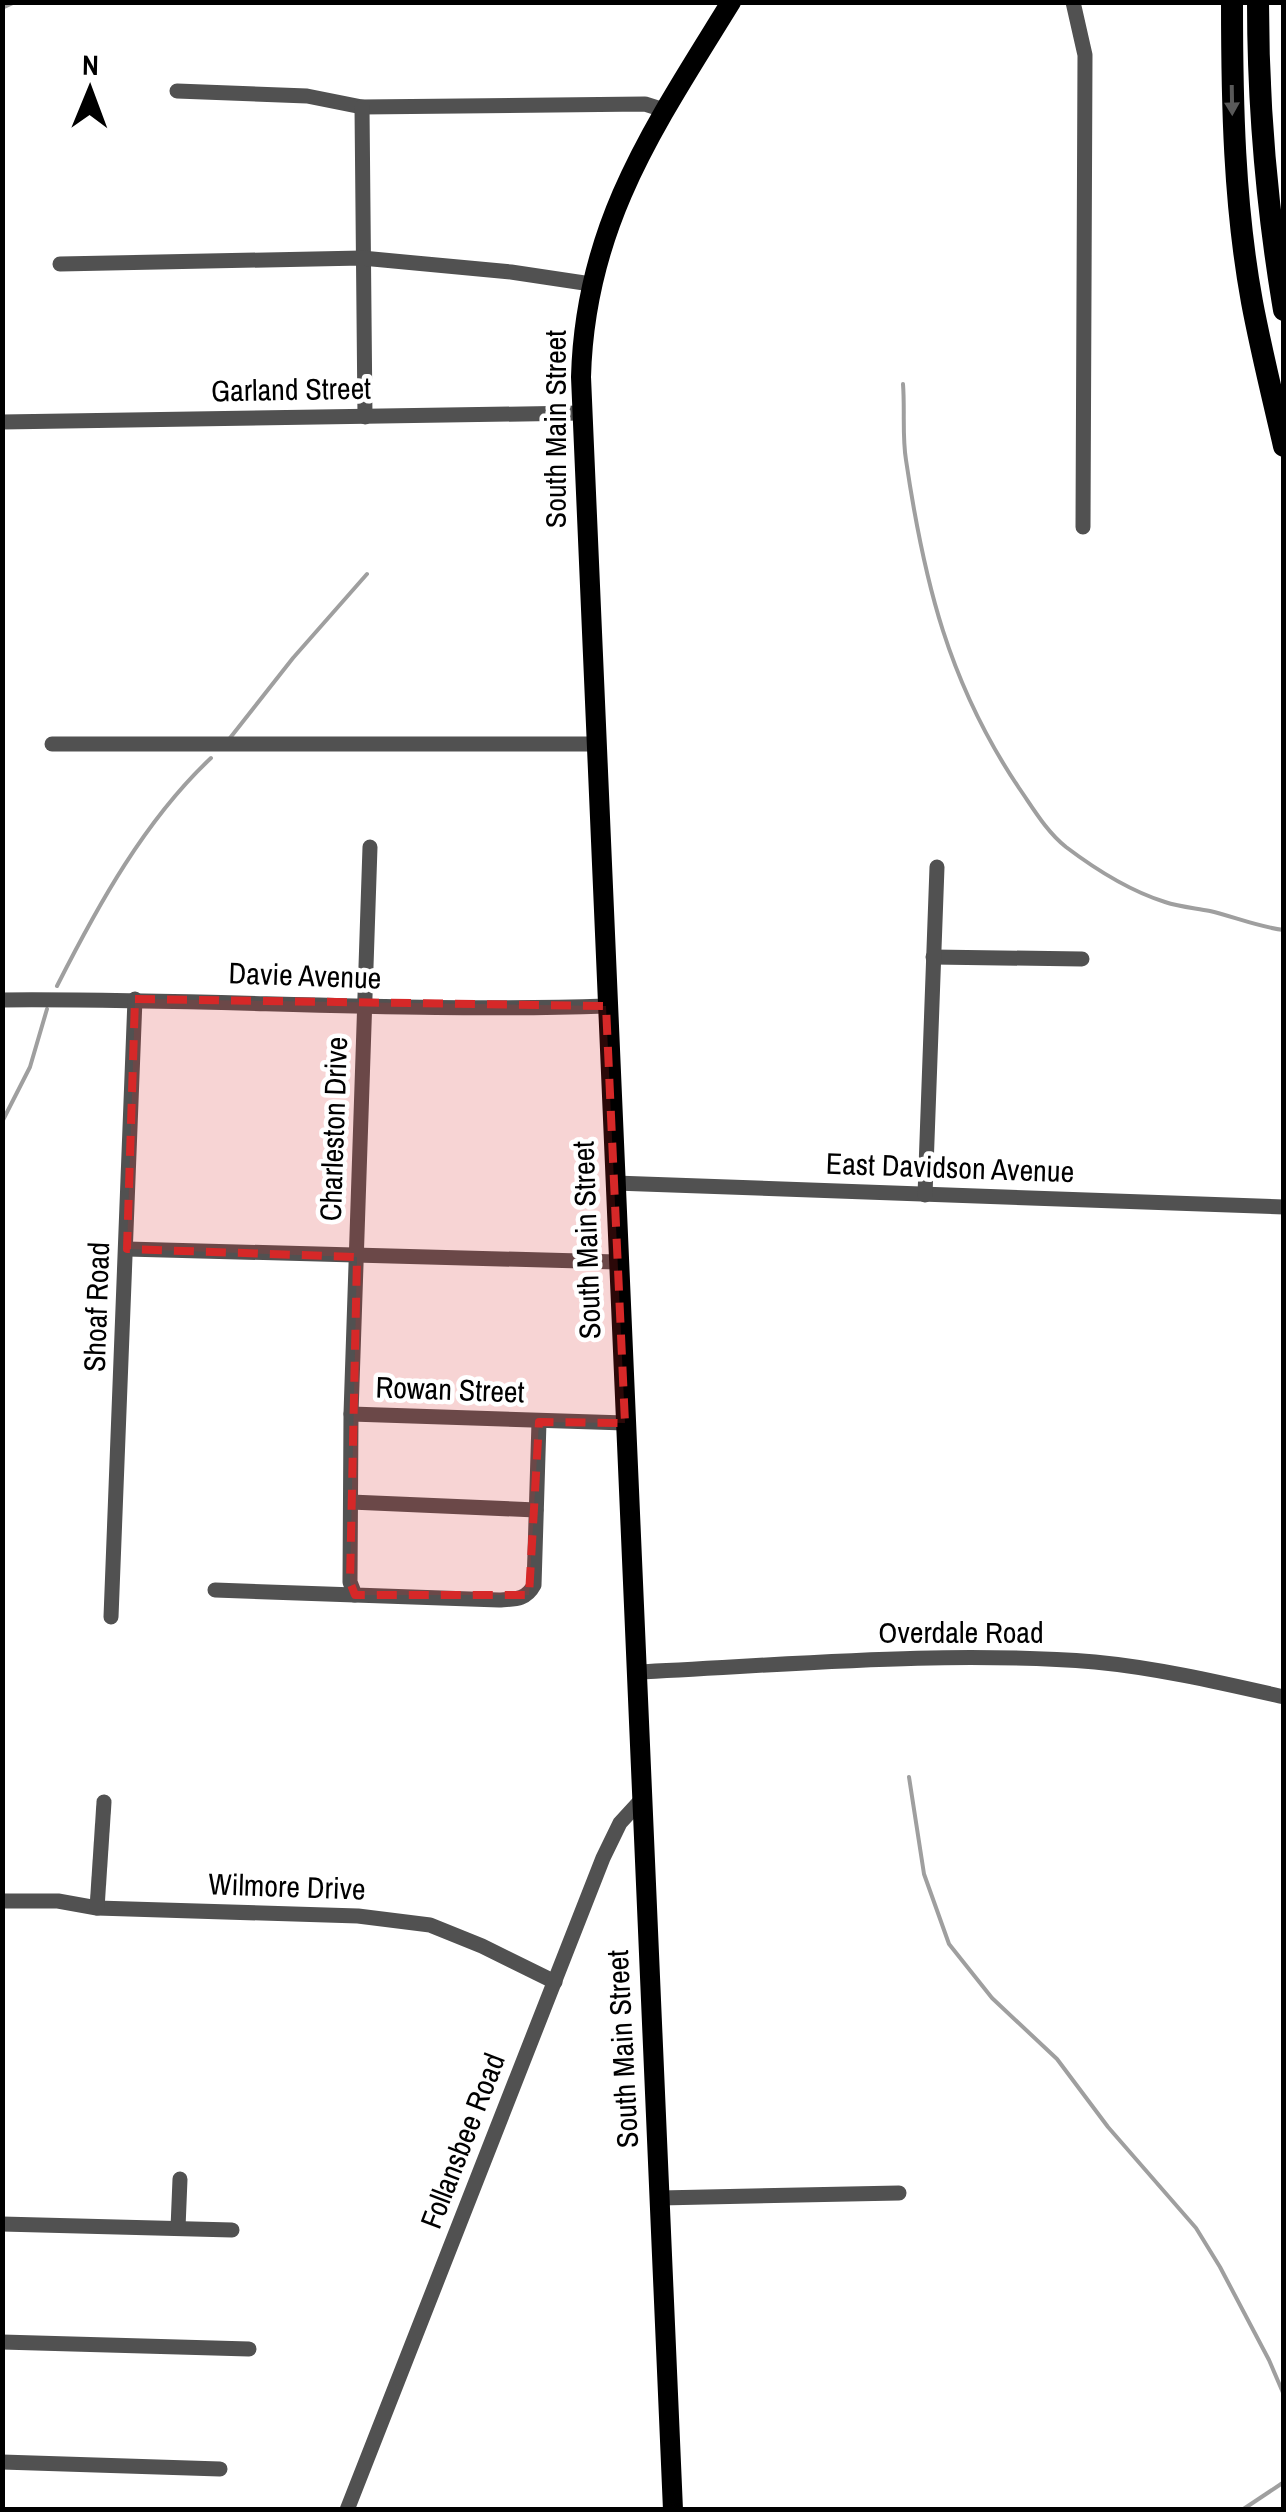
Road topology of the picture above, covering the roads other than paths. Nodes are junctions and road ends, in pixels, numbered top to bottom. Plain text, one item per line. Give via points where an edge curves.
1 (731, 2) edge
2 (1073, 2) edge
3 (1232, 2) edge
4 (1258, 2) edge
5 (177, 92) dead end
6 (362, 107) junction
7 (664, 110) junction
8 (362, 258) junction
9 (60, 264) dead end
10 (591, 284) junction
11 (1284, 310) edge
12 (581, 414) junction
13 (364, 417) junction
14 (2, 422) edge
15 (1284, 446) edge
16 (1082, 528) dead end
17 (52, 744) dead end
18 (595, 744) junction
19 (370, 846) dead end
20 (937, 867) dead end
21 (933, 957) junction
22 (1082, 959) dead end
23 (135, 998) junction
24 (2, 1000) edge
25 (366, 1006) junction
26 (606, 1006) junction
27 (615, 1183) junction
28 (925, 1195) junction
29 (1284, 1207) edge
30 (127, 1249) junction
31 (357, 1257) junction
32 (617, 1262) junction
33 (351, 1414) junction
34 (540, 1422) junction
35 (625, 1423) junction
36 (350, 1502) junction
37 (536, 1510) junction
38 (216, 1590) dead end
39 (355, 1594) junction
40 (111, 1617) dead end
41 (636, 1672) junction
42 (1284, 1697) edge
43 (642, 1799) junction
44 (104, 1802) dead end
45 (5, 1900) dead end
46 (97, 1908) junction
47 (555, 1982) junction
48 (180, 2179) dead end
49 (899, 2193) dead end
50 (660, 2198) junction
51 (2, 2224) edge
52 (178, 2228) junction
53 (232, 2230) dead end
54 (2, 2342) edge
55 (249, 2349) dead end
56 (2, 2462) edge
57 (220, 2470) dead end
58 (347, 2510) edge
59 (674, 2510) edge

1 - 7 main road, South Main Street
2 - 16 street via 1085,55
3 -> 15 highway via 1239,204
4 - 11 highway via 1271,235
5 - 6 street via 307,96
6 - 7 street via 645,104
6 - 8 street
7 - 10 main road, South Main Street via 612,214
8 - 9 street
8 - 10 street
8 - 13 street
10 - 12 main road, South Main Street
12 - 13 street, Garland Street
12 - 18 main road, South Main Street
13 - 14 street, Garland Street
17 - 18 street
18 - 26 main road, South Main Street
19 - 25 street, Charleston Drive
20 - 21 street
21 - 22 street
21 - 28 street
23 - 24 street, Davie Avenue
23 - 25 street, Davie Avenue
23 - 30 street, Shoaf Road
25 - 26 street, Davie Avenue
25 - 31 street, Charleston Drive
26 - 27 main road, South Main Street
27 - 28 street, East Davidson Avenue
27 - 32 main road, South Main Street
28 - 29 street, East Davidson Avenue
30 - 31 street
30 - 40 street, Shoaf Road
31 - 32 street
31 - 33 street, Charleston Drive
32 - 35 main road, South Main Street
33 - 34 street, Rowan Street
33 - 36 street, Rowan Street
34 - 35 street, Rowan Street
34 - 37 street, Rowan Street
35 - 41 main road, South Main Street
36 - 37 street
36 - 39 street, Rowan Street
37 - 39 street, Rowan Street via 534,1585 521,1599
38 - 39 street
41 - 42 street, Overdale Road via 995,1658 1097,1662
41 - 43 main road, South Main Street
43 - 47 street, Follansbee Road via 614,1835
43 - 50 main road, South Main Street
44 - 46 street
45 - 46 street, Wilmore Drive
46 - 47 street, Wilmore Drive via 358,1916 430,1925
47 - 58 street, Follansbee Road
48 - 52 street
49 - 50 street
50 - 59 main road, South Main Street
51 - 52 street
52 - 53 street
54 - 55 street
56 - 57 street

